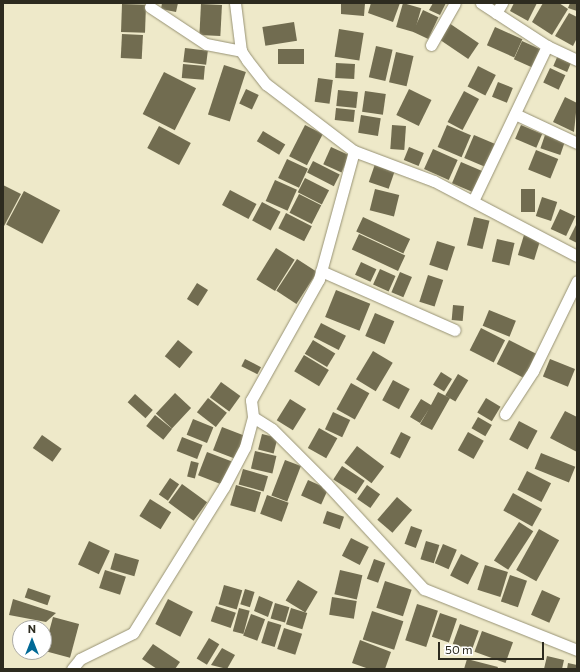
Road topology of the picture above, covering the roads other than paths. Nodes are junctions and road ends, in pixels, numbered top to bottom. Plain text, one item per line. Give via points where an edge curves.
1 (234, 3) edge
2 (455, 3) edge
3 (481, 3) edge
4 (150, 7) dead end
5 (499, 8) edge
6 (431, 45) dead end
7 (547, 46) junction
8 (241, 51) junction
9 (577, 60) edge
10 (515, 114) junction
11 (577, 143) edge
12 (354, 151) junction
13 (473, 201) junction
14 (577, 256) edge
15 (321, 271) junction
16 (577, 281) edge
17 (455, 330) dead end
18 (505, 414) dead end
19 (253, 417) junction
20 (577, 650) edge
21 (72, 669) edge

1 - 8 street
2 - 6 street
3 - 5 street
4 - 8 street via 206,44
5 - 7 street
7 - 9 street
7 - 10 street
8 - 12 street via 266,84
10 - 11 street
10 - 13 street
12 - 13 street via 434,181
12 - 15 street
13 - 14 street
15 - 17 street
15 - 19 street via 251,400
16 - 18 street via 533,371
19 - 20 street via 272,429 327,484 424,589
19 - 21 street via 246,447 224,487 133,633 80,659

